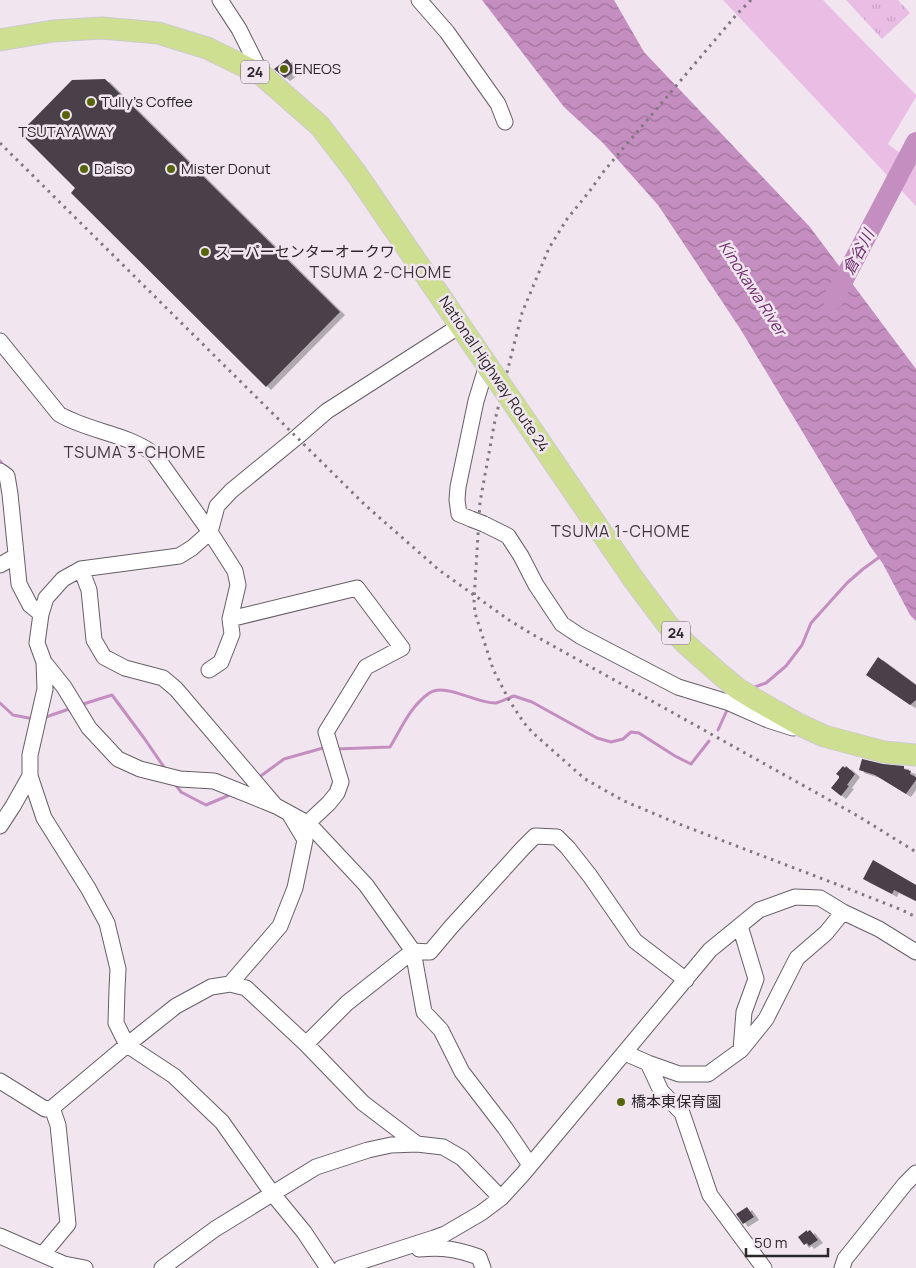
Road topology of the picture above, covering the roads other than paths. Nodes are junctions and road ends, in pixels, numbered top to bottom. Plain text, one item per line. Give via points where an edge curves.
1 (220, 0) edge
2 (419, 0) edge
3 (0, 40) edge
4 (262, 75) junction
5 (505, 122) dead end
6 (461, 326) junction
7 (0, 341) edge
8 (487, 365) junction
9 (0, 472) edge
10 (210, 532) junction
11 (16, 556) junction
12 (0, 565) edge
13 (81, 570) junction
14 (41, 614) junction
15 (230, 619) junction
16 (44, 662) junction
17 (209, 670) dead end
18 (814, 731) junction
19 (916, 754) edge
20 (30, 776) junction
21 (282, 810) junction
22 (308, 824) junction
23 (0, 826) edge
24 (843, 912) junction
25 (740, 926) junction
26 (413, 951) junction
27 (916, 952) edge
28 (686, 980) junction
29 (230, 984) junction
30 (306, 1044) junction
31 (127, 1045) junction
32 (741, 1050) junction
33 (625, 1053) junction
34 (648, 1063) junction
35 (1, 1083) edge
36 (52, 1108) junction
37 (417, 1144) junction
38 (530, 1165) junction
39 (916, 1173) edge
40 (272, 1193) junction
41 (501, 1198) junction
42 (0, 1236) edge
43 (390, 1252) junction
44 (43, 1254) junction
45 (85, 1268) edge
46 (162, 1268) edge
47 (328, 1268) edge
48 (341, 1268) edge
49 (483, 1268) edge
50 (764, 1268) edge
51 (842, 1268) edge

1 - 4 street
2 - 5 street via 447,32 498,104
3 - 4 highway, National Highway Route 24 / 24 via 53,30 102,28 158,33 207,48
4 - 6 highway, National Highway Route 24 / 24 via 320,126
6 - 8 highway, National Highway Route 24 / 24
6 - 10 street via 327,411 231,491 217,506
7 - 10 street via 59,414 145,447 155,455
8 - 18 highway, National Highway Route 24 / 24, bridge via 667,624 738,688
8 - 18 street via 458,486 459,514 508,536 562,624 580,636 678,687 798,730
9 - 11 street via 7,476
10 - 13 street via 179,556
10 - 15 street via 235,571 238,585
11 - 12 street
11 - 14 street via 19,584 30,605
13 - 14 street via 63,579 46,598
13 - 21 street via 88,590 94,640 104,657 125,668 163,678 176,689
14 - 16 street via 37,643
15 - 17 street via 232,634 221,662
15 - 22 street via 357,588 402,648 366,668 326,732 340,782 337,793
16 - 20 street via 45,689 30,755
16 - 21 street via 89,728 118,759 140,769 180,779 214,781
18 - 19 highway, National Highway Route 24 / 24 via 884,752
20 - 23 street
20 - 31 street via 44,818 107,923 118,969 116,1023
21 - 22 street
21 - 29 street via 305,840 295,888 280,926
22 - 26 street via 366,885
24 - 25 street via 820,898 795,897 759,910
24 - 27 street
24 - 32 street via 826,933 797,958 766,1019
25 - 28 street via 710,950
25 - 32 street via 756,979 744,1012
26 - 28 street via 430,952 535,836 557,837 590,876 635,941
26 - 30 street via 347,1004
26 - 38 street via 424,1012 441,1030 462,1072
28 - 33 street
29 - 30 street via 246,988
29 - 31 street via 211,987 176,1006
30 - 37 street via 363,1103
31 - 36 street
31 - 40 street via 174,1076 222,1122
32 - 34 street via 708,1074 679,1074
33 - 34 street
33 - 38 street
34 - 50 street via 661,1091 682,1113 710,1195
35 - 36 street via 45,1109
36 - 44 street via 58,1124 68,1224
37 - 40 street via 376,1148 316,1167
37 - 41 street via 443,1147 462,1158
38 - 41 street
39 - 51 street via 845,1259
40 - 46 street
40 - 47 street
41 - 43 street via 445,1234
42 - 44 street
43 - 48 street
43 - 49 street via 435,1248 457,1250 480,1257
44 - 45 street via 64,1264

